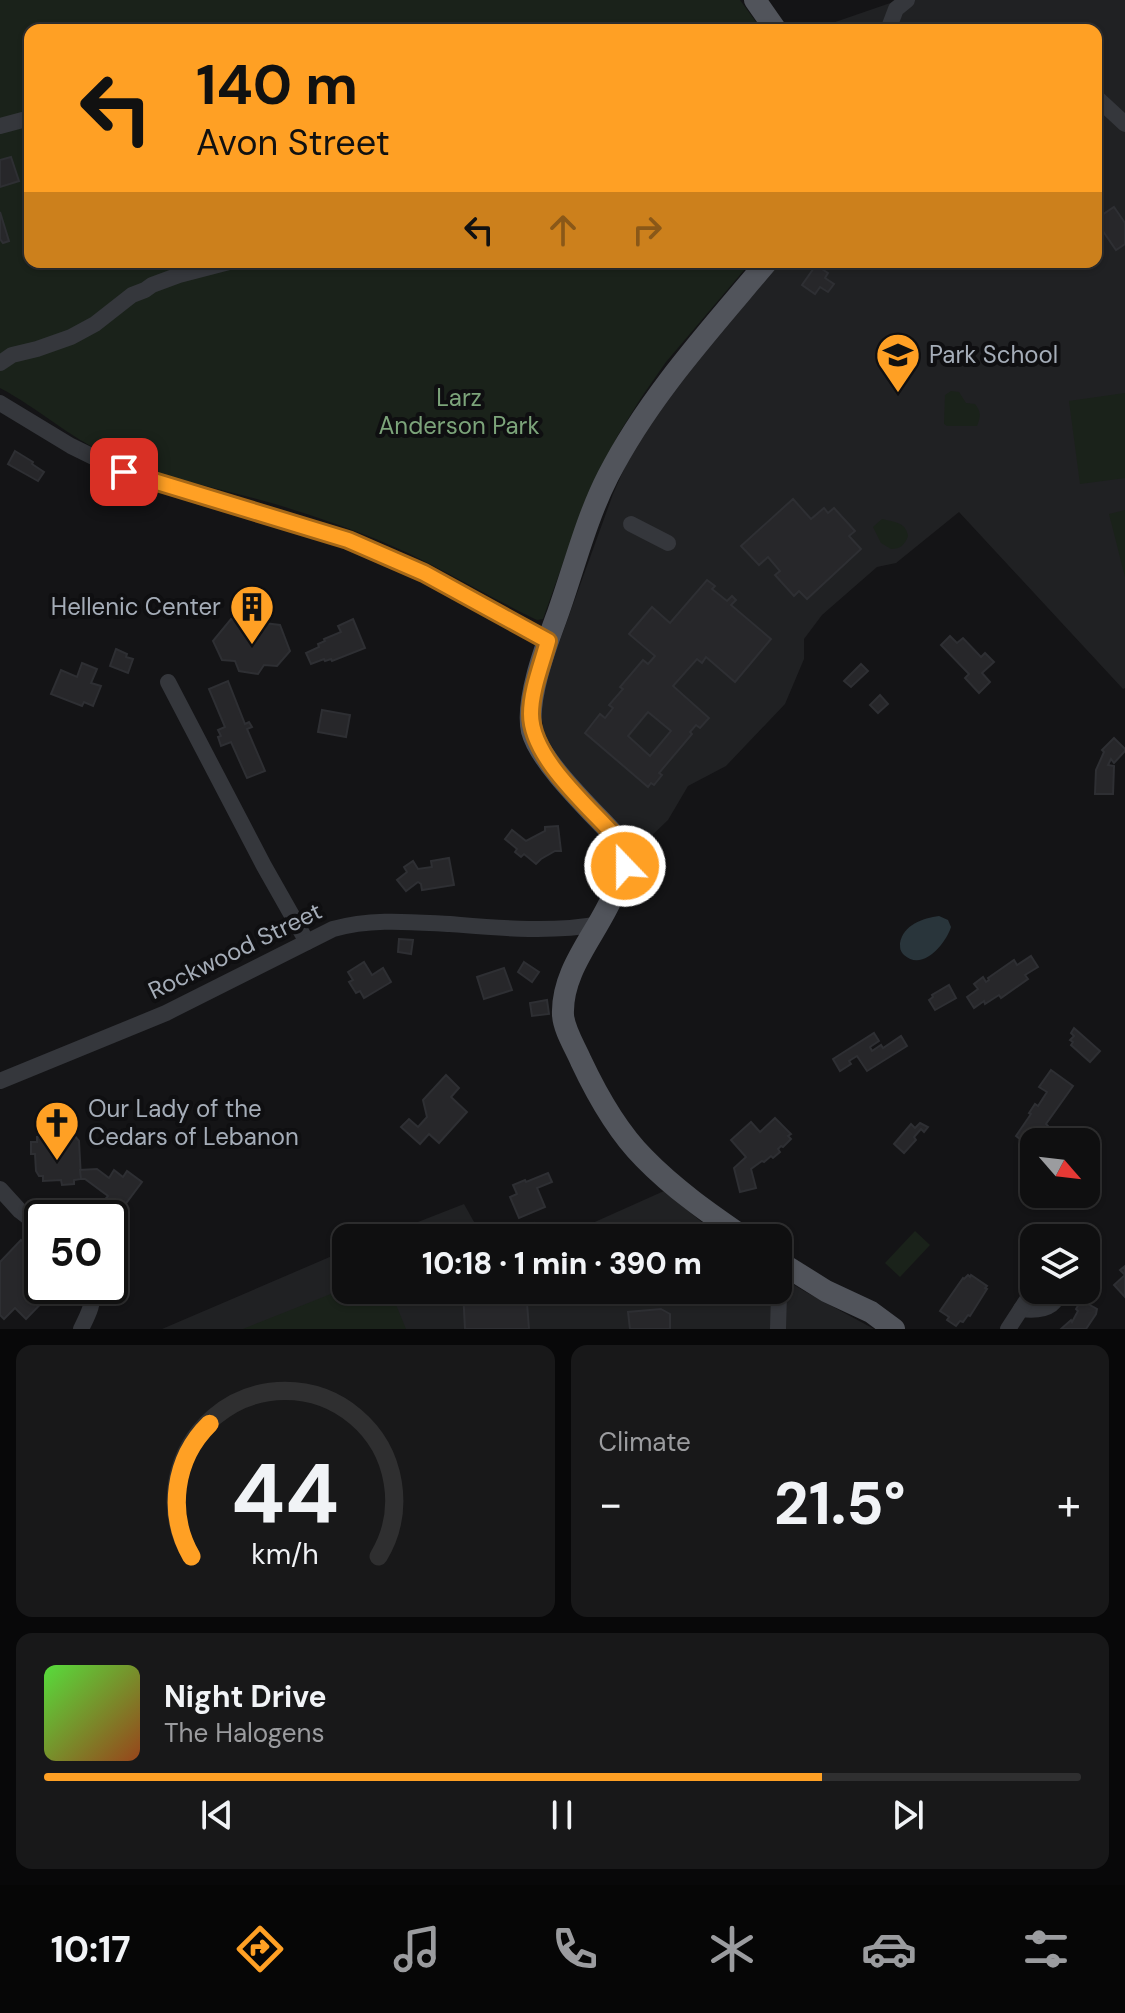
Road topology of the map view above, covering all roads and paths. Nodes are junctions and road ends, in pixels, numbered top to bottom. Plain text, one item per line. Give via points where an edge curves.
1 (755, 0) edge
2 (907, 0) edge
3 (772, 24) edge
4 (890, 24) edge
5 (1102, 103) edge
6 (24, 120) edge
7 (1125, 124) edge
8 (0, 126) edge
9 (206, 268) edge
10 (762, 268) edge
11 (0, 363) edge
12 (0, 403) edge
13 (631, 524) dead end
14 (668, 543) dead end
15 (548, 641) junction
16 (168, 682) dead end
17 (599, 924) junction
18 (307, 942) junction
19 (0, 1081) edge
20 (0, 1189) edge
21 (24, 1214) edge
22 (726, 1224) edge
23 (792, 1270) edge
24 (91, 1304) edge
25 (779, 1304) edge
26 (1024, 1304) edge
27 (1053, 1304) edge
28 (1021, 1309) junction
29 (81, 1329) edge
30 (778, 1329) edge
31 (894, 1329) edge
32 (1008, 1329) edge

1 - 3 main road
2 - 4 street
5 - 7 street
6 - 8 street
9 - 11 street via 152,285 71,337
10 - 15 main road via 670,377 608,477
12 - 15 street via 124,472 348,540 424,573
13 - 14 street
15 - 17 main road via 534,694 532,731 546,760 623,848 625,866
16 - 18 street
17 - 18 street, Rockwood Street via 571,929 352,923
17 - 22 main road via 572,969 566,990 563,1017 573,1042 595,1090 627,1138 681,1191
18 - 19 street, Rockwood Street via 166,1013
20 - 21 street
23 - 31 main road
24 - 29 street
25 - 30 street
26 - 28 street
27 - 28 street
28 - 32 street

